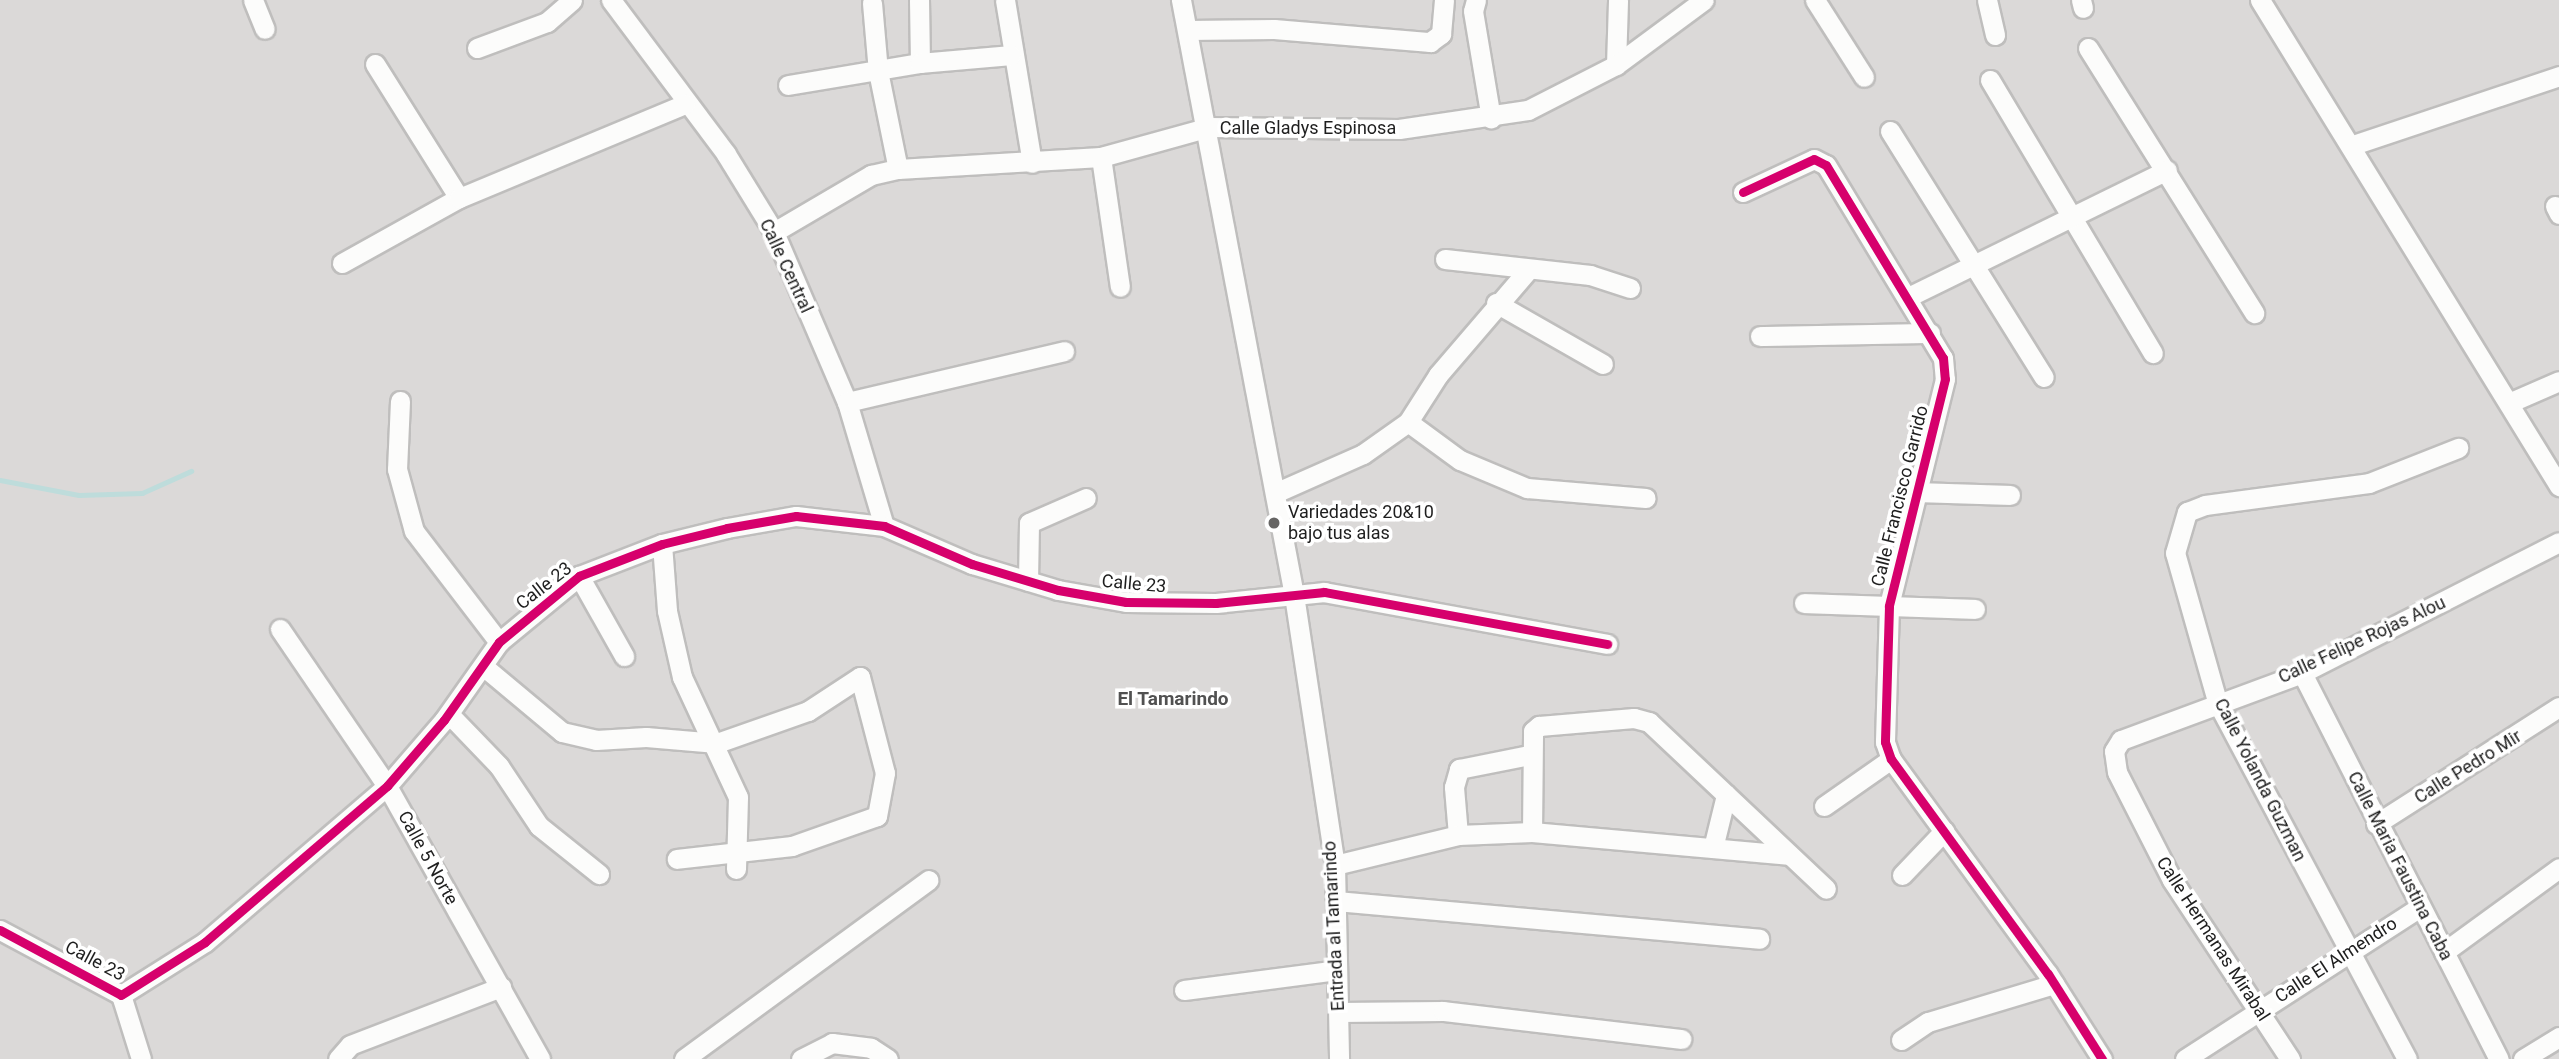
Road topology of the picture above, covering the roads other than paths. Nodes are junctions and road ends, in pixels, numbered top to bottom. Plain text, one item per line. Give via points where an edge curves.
1 (253, 0) edge
2 (572, 0) edge
3 (611, 0) edge
4 (919, 0) edge
5 (1004, 0) edge
6 (1181, 0) edge
7 (1444, 0) edge
8 (1476, 0) edge
9 (1618, 0) edge
10 (1704, 0) edge
11 (1815, 0) edge
12 (1987, 0) edge
13 (2260, 0) edge
14 (872, 3) dead end
15 (265, 29) dead end
16 (1188, 30) junction
17 (1996, 35) dead end
18 (477, 48) dead end
19 (2088, 48) dead end
20 (1011, 55) junction
21 (920, 63) junction
22 (375, 64) dead end
23 (1616, 65) junction
24 (878, 71) junction
25 (2559, 76) edge
26 (1864, 77) dead end
27 (1990, 80) dead end
28 (788, 86) dead end
29 (685, 104) junction
30 (1490, 118) junction
31 (1209, 127) junction
32 (1890, 131) dead end
33 (2353, 145) junction
34 (1101, 157) junction
35 (1032, 163) junction
36 (898, 169) junction
37 (2167, 170) junction
38 (1744, 192) dead end
39 (459, 198) junction
40 (2072, 216) junction
41 (774, 232) junction
42 (1445, 259) dead end
43 (342, 263) dead end
44 (1975, 263) junction
45 (1527, 271) junction
46 (1120, 286) dead end
47 (1630, 288) dead end
48 (1910, 296) junction
49 (1496, 303) junction
50 (2254, 313) dead end
51 (1930, 333) junction
52 (1760, 335) dead end
53 (1064, 351) dead end
54 (2153, 353) dead end
55 (1603, 364) dead end
56 (2044, 377) dead end
57 (2559, 381) edge
58 (400, 401) dead end
59 (847, 402) junction
60 (2511, 402) junction
61 (1408, 422) junction
62 (2458, 448) dead end
63 (2559, 486) edge
64 (1917, 492) junction
65 (1275, 493) junction
66 (2010, 495) dead end
67 (1086, 498) dead end
68 (1646, 498) dead end
69 (884, 526) junction
70 (2559, 542) edge
71 (662, 544) junction
72 (579, 576) junction
73 (1028, 581) junction
74 (1294, 595) junction
75 (1804, 603) dead end
76 (1889, 606) junction
77 (1975, 609) dead end
78 (280, 629) dead end
79 (499, 642) junction
80 (1607, 643) dead end
81 (624, 656) dead end
82 (483, 666) junction
83 (2302, 673) junction
84 (2217, 701) junction
85 (2559, 707) edge
86 (449, 714) junction
87 (2121, 740) joint
88 (717, 743) junction
89 (1529, 755) junction
90 (1891, 760) junction
91 (387, 786) junction
92 (1726, 795) junction
93 (1824, 806) dead end
94 (2376, 824) junction
95 (1944, 831) junction
96 (1532, 832) junction
97 (1458, 835) junction
98 (740, 848) junction
99 (1713, 848) junction
100 (1788, 855) junction
101 (677, 859) dead end
102 (1335, 864) junction
103 (2559, 868) edge
104 (736, 869) dead end
105 (600, 874) dead end
106 (1902, 875) dead end
107 (929, 880) dead end
108 (1826, 889) dead end
109 (1336, 901) junction
110 (2418, 908) junction
111 (0, 930) edge
112 (1759, 939) dead end
113 (2350, 951) junction
114 (2444, 952) junction
115 (1337, 970) junction
116 (2054, 984) junction
117 (501, 987) junction
118 (1184, 990) dead end
119 (121, 995) junction
120 (2258, 1010) junction
121 (1339, 1012) junction
122 (2559, 1037) edge
123 (1681, 1039) dead end
124 (1901, 1040) dead end
125 (538, 1058) edge
126 (141, 1059) edge
127 (338, 1059) edge
128 (684, 1059) edge
129 (801, 1059) edge
130 (888, 1059) edge
131 (1339, 1059) edge
132 (2102, 1059) edge
133 (2185, 1059) edge
134 (2290, 1059) edge
135 (2407, 1059) edge
136 (2499, 1059) edge
137 (2523, 1059) edge

1 - 15 street
2 - 18 street via 547,22
3 - 29 street, Calle Central
4 - 21 street
5 - 20 street
6 - 16 street, Entrada al Tamarindo
7 - 16 street via 1441,34 1430,42 1274,29
8 - 30 street
9 - 23 street
10 - 23 street, Calle Gladys Espinosa
11 - 26 street
12 - 17 street
13 - 33 street
14 - 24 street
16 - 31 street, Entrada al Tamarindo
19 - 37 street
20 - 21 street
20 - 35 street
21 - 24 street
22 - 39 street
23 - 30 street, Calle Gladys Espinosa via 1528,110
24 - 28 street
24 - 36 street
25 - 33 street
27 - 40 street
29 - 39 street
29 - 41 street, Calle Central via 726,154
30 - 31 street, Calle Gladys Espinosa via 1399,129
31 - 34 street, Calle Gladys Espinosa
31 - 65 street, Entrada al Tamarindo
32 - 44 street
33 - 60 street via 2393,219
34 - 35 street, Calle Gladys Espinosa
34 - 46 street
35 - 36 street, Calle Gladys Espinosa
36 - 41 street, Calle Gladys Espinosa via 871,175
37 - 40 street
37 - 50 street
38 - 48 street, Calle Francisco Garrido via 1820,160
39 - 43 street
40 - 44 street
40 - 54 street
41 - 59 street, Calle Central
42 - 45 street
44 - 48 street
44 - 56 street
45 - 47 street via 1590,275
45 - 49 street
48 - 51 street, Calle Francisco Garrido
49 - 55 street
49 - 61 street
51 - 52 street
51 - 64 street, Calle Francisco Garrido via 1943,358 1945,379
53 - 59 street
57 - 60 street
58 - 79 street via 397,469 414,531
59 - 69 street, Calle Central
60 - 63 street
61 - 65 street via 1363,454
61 - 68 street via 1460,460 1527,488
62 - 84 street, Calle Yolanda Guzman via 2369,483 2231,500 2187,513 2175,553
64 - 66 street
64 - 76 street, Calle Francisco Garrido
65 - 74 street, Entrada al Tamarindo
67 - 73 street via 1029,523
69 - 71 street, Calle 23 via 796,516
69 - 73 street, Calle 23 via 972,564
70 - 83 street, Calle Felipe Rojas Alou
71 - 72 street, Calle 23
71 - 88 street via 667,611 681,677
72 - 79 street, Calle 23
72 - 81 street
73 - 74 street, Calle 23 via 1126,602 1216,603
74 - 80 street, Calle 23 via 1368,598
74 - 102 street, Entrada al Tamarindo
75 - 76 street
76 - 77 street
76 - 90 street, Calle Francisco Garrido via 1885,742
78 - 91 street, Calle 5 Norte
79 - 82 street, Calle 23
82 - 86 street, Calle 23
82 - 88 street via 562,732 596,740 646,737
83 - 84 street, Calle Felipe Rojas Alou
83 - 94 street, Calle Maria Faustina Caba
84 - 87 street, Calle Felipe Rojas Alou
84 - 113 street, Calle Yolanda Guzman
85 - 94 street, Calle Pedro Mir
86 - 91 street, Calle 23
86 - 105 street via 499,766 539,826
87 - 120 street, Calle Hermanas Mirabal via 2114,751 2117,772 2154,844
88 - 98 street via 738,797
88 - 98 street via 808,711 860,677 885,773 877,817 792,846
89 - 92 street via 1529,739 1539,726 1634,718 1649,722
89 - 96 street
89 - 97 street via 1459,769 1454,787
90 - 93 street
90 - 95 street, Calle Francisco Garrido
91 - 117 street, Calle 5 Norte
91 - 119 street, Calle 23 via 205,942
92 - 99 street
92 - 100 street
94 - 110 street, Calle Maria Faustina Caba
95 - 106 street
95 - 116 street, Calle Francisco Garrido
96 - 97 street
96 - 99 street
97 - 102 street
98 - 101 street
98 - 104 street
99 - 100 street
100 - 108 street
102 - 109 street, Entrada al Tamarindo
103 - 114 street
107 - 128 street
109 - 112 street
109 - 115 street, Entrada al Tamarindo
110 - 113 street, Calle El Almendro
110 - 114 street, Calle Maria Faustina Caba
111 - 119 street, Calle 23
113 - 120 street, Calle El Almendro
113 - 135 street, Calle Yolanda Guzman
114 - 136 street, Calle Maria Faustina Caba
115 - 118 street
115 - 121 street, Entrada al Tamarindo
116 - 124 street via 1928,1022
116 - 132 street, Calle Francisco Garrido
117 - 125 street, Calle 5 Norte
117 - 127 street via 350,1045
119 - 126 street
120 - 133 street, Calle El Almendro
120 - 134 street, Calle Hermanas Mirabal
121 - 123 street via 1443,1011
121 - 131 street, Entrada al Tamarindo
122 - 137 street
129 - 130 street via 831,1043 871,1048

